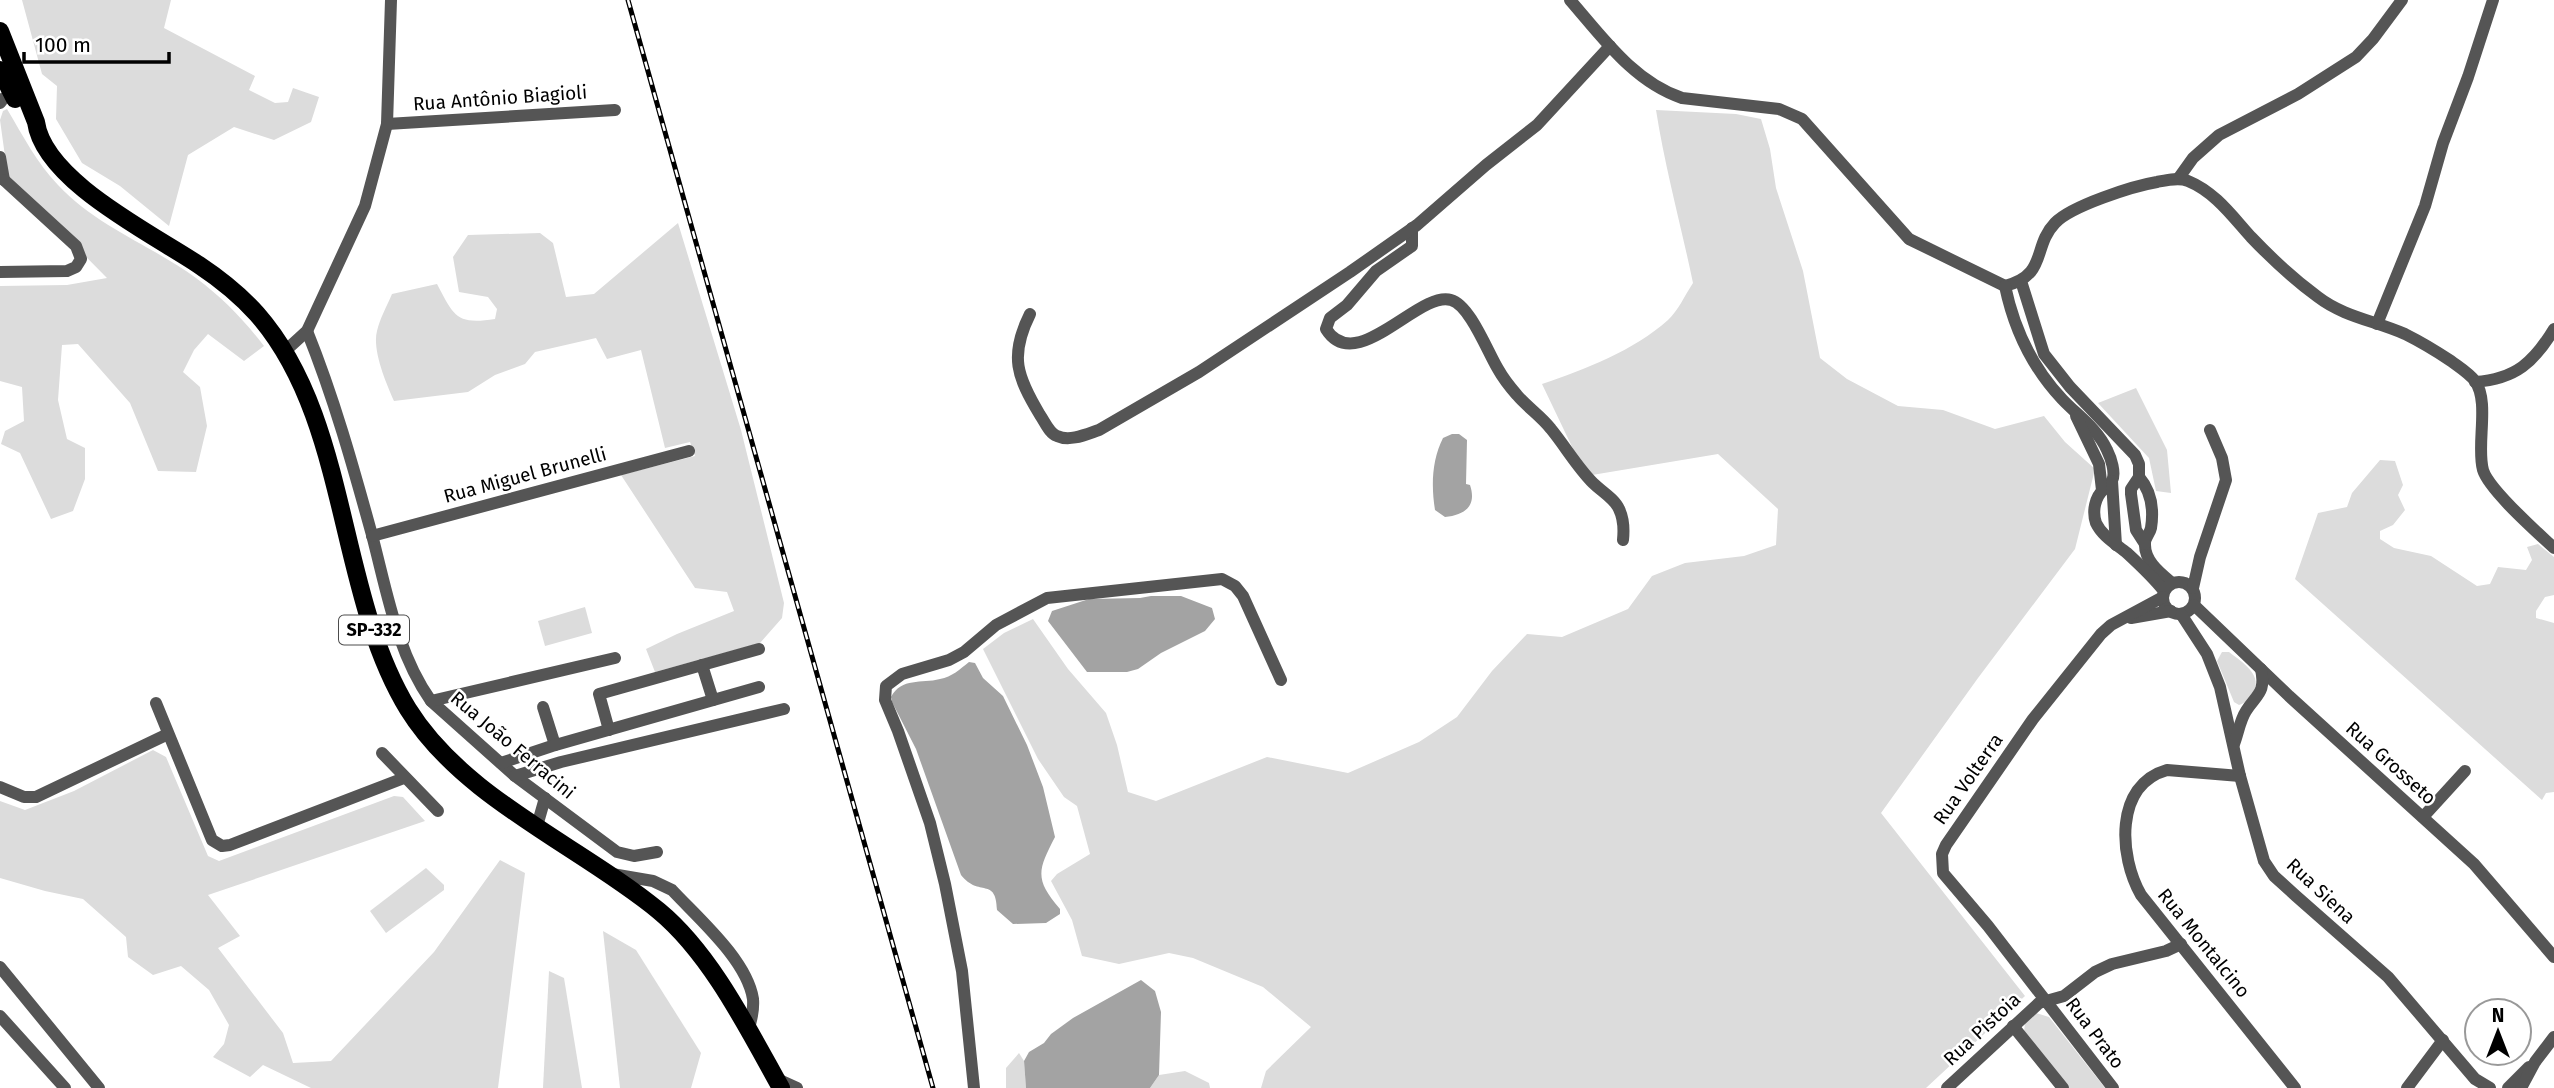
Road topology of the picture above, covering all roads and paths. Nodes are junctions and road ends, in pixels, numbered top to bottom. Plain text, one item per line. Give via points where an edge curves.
1 (391, 0) edge
2 (1570, 0) edge
3 (2402, 0) edge
4 (2493, 0) edge
5 (0, 31) edge
6 (1611, 46) junction
7 (0, 73) edge
8 (7, 99) edge
9 (615, 110) dead end
10 (387, 124) junction
11 (37, 134) junction
12 (0, 157) edge
13 (2178, 179) junction
14 (2, 180) edge
15 (1412, 228) junction
16 (0, 272) edge
17 (2021, 281) junction
18 (2005, 286) junction
19 (1030, 314) dead end
20 (2377, 324) junction
21 (2554, 330) edge
22 (307, 331) junction
23 (284, 352) junction
24 (2045, 354) junction
25 (2030, 359) junction
26 (2475, 382) junction
27 (329, 385) junction
28 (2070, 387) junction
29 (2059, 396) junction
30 (307, 397) junction
31 (2210, 430) dead end
32 (689, 451) dead end
33 (2139, 477) junction
34 (2109, 484) junction
35 (372, 536) junction
36 (1623, 540) dead end
37 (2116, 545) junction
38 (2554, 548) edge
39 (2175, 588) junction
40 (2194, 605) junction
41 (2176, 613) junction
42 (2121, 620) junction
43 (2228, 640) junction
44 (759, 649) dead end
45 (2207, 654) junction
46 (615, 658) dead end
47 (702, 665) junction
48 (2261, 669) junction
49 (1281, 680) dead end
50 (760, 687) dead end
51 (2260, 695) junction
52 (2289, 696) junction
53 (431, 701) junction
54 (713, 701) junction
55 (2224, 702) junction
56 (156, 703) dead end
57 (543, 707) dead end
58 (784, 709) dead end
59 (2247, 710) junction
60 (609, 730) junction
61 (168, 734) junction
62 (2234, 744) junction
63 (555, 745) junction
64 (382, 753) dead end
65 (501, 763) junction
66 (2465, 771) dead end
67 (515, 776) junction
68 (2240, 776) junction
69 (404, 778) junction
70 (0, 787) edge
71 (545, 798) junction
72 (438, 811) dead end
73 (2423, 817) junction
74 (537, 826) junction
75 (657, 852) dead end
76 (611, 874) junction
77 (2180, 944) junction
78 (2554, 957) edge
79 (0, 967) edge
80 (2046, 1001) junction
81 (0, 1016) edge
82 (2012, 1026) junction
83 (748, 1032) junction
84 (2554, 1037) edge
85 (2444, 1040) junction
86 (2535, 1062) junction
87 (778, 1083) edge
88 (2476, 1083) edge
89 (65, 1088) edge
90 (99, 1088) edge
91 (796, 1088) edge
92 (974, 1088) edge
93 (1947, 1088) edge
94 (2063, 1088) edge
95 (2113, 1088) edge
96 (2295, 1088) edge
97 (2407, 1088) edge
98 (2490, 1088) edge
99 (2508, 1088) edge
100 (2521, 1088) edge

1 - 10 street
2 - 6 street
3 - 13 street via 2356,57 2219,135
4 - 20 street via 2424,206
5 - 11 main road, SP-332
6 - 15 street via 1537,125
6 - 18 street via 1643,78 1682,99 1779,109 1802,118 1909,239
7 - 8 main road, SP-332
8 - 11 main road, SP-332
9 - 10 street, Rua Antônio Biagioli
10 - 22 street via 365,206
11 - 23 main road, SP-332 via 94,198 230,288 258,315
12 - 14 street
13 - 17 street via 2154,182 2081,206 2062,217 2052,225 2034,268
13 - 20 street via 2220,201 2252,238 2319,298
14 - 16 street via 76,246 81,259 72,270
15 - 19 street via 1199,372 1082,436 1067,438 1051,432 1019,375 1018,344
15 - 36 street via 1412,246 1376,271 1330,318 1326,329 1332,339 1345,345 1363,340 1441,299 1460,305 1518,396 1619,507
17 - 18 street
17 - 24 street
18 - 25 street
20 - 26 street via 2437,351
21 - 26 street via 2522,368 2502,378
22 - 23 street
22 - 27 street, Rua João Ferracini
23 - 30 main road, SP-332
24 - 25 street
24 - 28 street
25 - 29 street
26 - 38 street via 2481,396 2485,475
27 - 30 street
27 - 35 street, Rua João Ferracini
28 - 29 street
28 - 33 street via 2127,445 2139,464
29 - 34 street via 2102,440 2111,460
30 - 74 main road, SP-332 via 377,642 401,697 445,755
31 - 39 street via 2225,480 2200,557
32 - 35 street, Rua Miguel Brunelli
33 - 34 street
33 - 39 street via 2148,488 2151,510 2145,544 2150,561
34 - 37 street
34 - 37 street via 2094,507 2096,523
35 - 53 street, Rua João Ferracini via 401,643 414,676
37 - 39 street
39 - 40 street via 2196,599
39 - 41 street, Rua Siena via 2164,603
39 - 42 street, Rua Volterra
40 - 41 street
40 - 43 street, Rua Grosseto
41 - 42 street, Rua Volterra
41 - 45 street, Rua Siena
42 - 80 street, Rua Volterra via 2101,634 2033,719 1942,854 1943,873
43 - 45 street
43 - 48 street, Rua Grosseto
44 - 47 street
45 - 55 street, Rua Siena
46 - 53 street
47 - 54 street
47 - 60 street via 599,694
48 - 51 street
48 - 52 street, Rua Grosseto
49 - 92 street via 1243,596 1222,579 1047,598 996,625 964,652 902,674 886,686 885,700 930,824 945,884 962,971
50 - 54 street
51 - 52 street
51 - 59 street
52 - 73 street, Rua Grosseto
53 - 65 street, Rua João Ferracini
54 - 60 street
55 - 59 street via 2239,711
55 - 62 street, Rua Siena
56 - 61 street
57 - 63 street
58 - 67 street
59 - 62 street
60 - 63 street
61 - 69 street via 212,840 222,846
61 - 70 street via 36,797
62 - 68 street, Rua Siena
63 - 65 street
64 - 69 street
65 - 67 street, Rua João Ferracini
66 - 73 street
67 - 71 street, Rua João Ferracini
68 - 77 street, Rua Montalcino via 2167,770 2157,773 2130,802 2126,820 2131,873 2141,895
68 - 85 street, Rua Siena via 2259,850 2274,876 2388,977
69 - 72 street
71 - 74 street
71 - 75 street, Rua João Ferracini via 617,852 634,856
73 - 78 street, Rua Grosseto via 2474,864
74 - 76 main road, SP-332
76 - 83 main road, SP-332 via 660,912 696,949
76 - 83 street via 662,883 724,947 751,990
77 - 80 street, Rua Pistoia via 2112,964 2064,996
77 - 96 street, Rua Montalcino
79 - 90 street
80 - 82 street, Rua Pistoia
80 - 95 street, Rua Prato
81 - 89 street
82 - 93 street, Rua Pistoia
82 - 94 street
83 - 87 main road, SP-332
84 - 86 street
85 - 88 street, Rua Siena
85 - 97 street
86 - 99 street
86 - 100 street
87 - 91 street
88 - 98 street, Rua Siena

